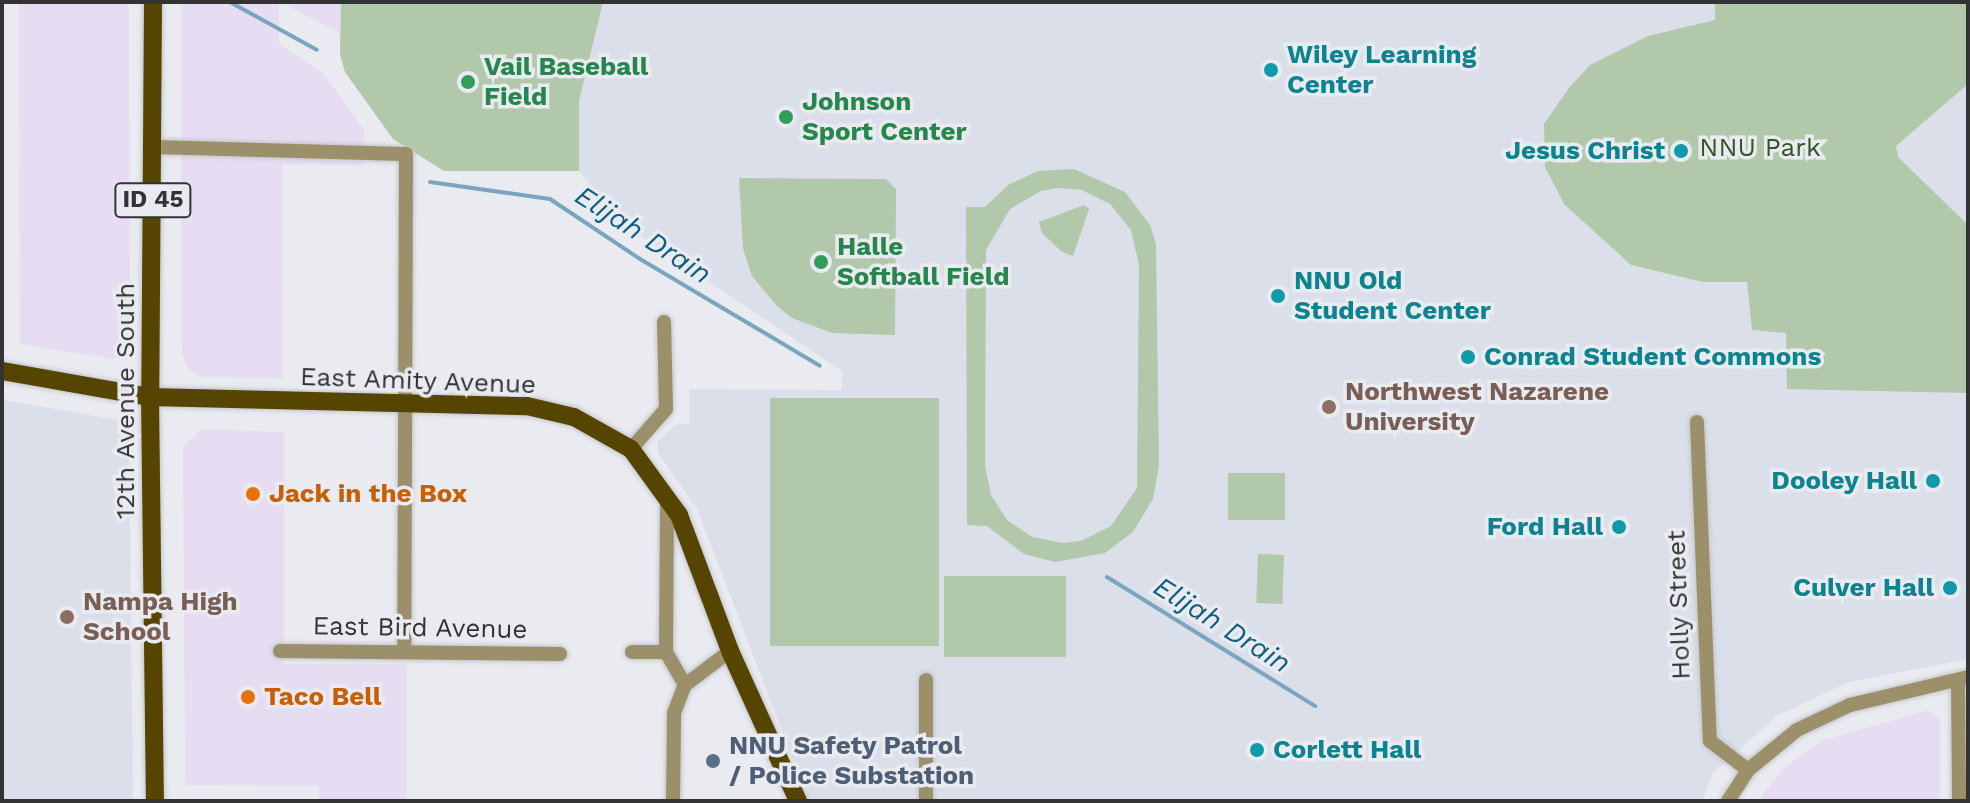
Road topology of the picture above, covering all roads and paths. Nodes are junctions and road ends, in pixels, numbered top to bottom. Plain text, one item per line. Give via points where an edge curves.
1 (153, 2) edge
2 (153, 147) junction
3 (664, 322) dead end
4 (2, 371) edge
5 (150, 397) junction
6 (408, 407) junction
7 (1697, 422) dead end
8 (631, 449) junction
9 (667, 499) junction
10 (280, 651) dead end
11 (730, 651) junction
12 (404, 652) junction
13 (632, 652) dead end
14 (666, 652) junction
15 (560, 654) dead end
16 (1963, 679) edge
17 (926, 680) dead end
18 (685, 685) junction
19 (1748, 770) junction
20 (156, 800) edge
21 (673, 801) edge
22 (798, 801) edge
23 (926, 801) edge
24 (1728, 801) edge
25 (1959, 801) edge

1 - 2 main road, 12th Avenue South / ID 45
2 - 5 main road, 12th Avenue South / ID 45
2 - 6 street via 406,154
3 - 8 street via 666,409
4 - 5 main road, East Amity Avenue
5 - 6 main road, East Amity Avenue
5 - 20 main road, 12th Avenue South / ID 45
6 - 8 main road, East Amity Avenue via 527,406 574,417
6 - 12 street
7 - 19 street, Holly Street via 1710,741
8 - 9 main road
9 - 11 main road via 679,515
9 - 14 street
10 - 12 street, East Bird Avenue
11 - 18 street
11 - 22 main road
12 - 15 street, East Bird Avenue
13 - 14 street
14 - 18 street
16 - 19 street via 1850,705 1797,730
16 - 25 street
17 - 23 street
18 - 21 street via 674,713
19 - 24 street

